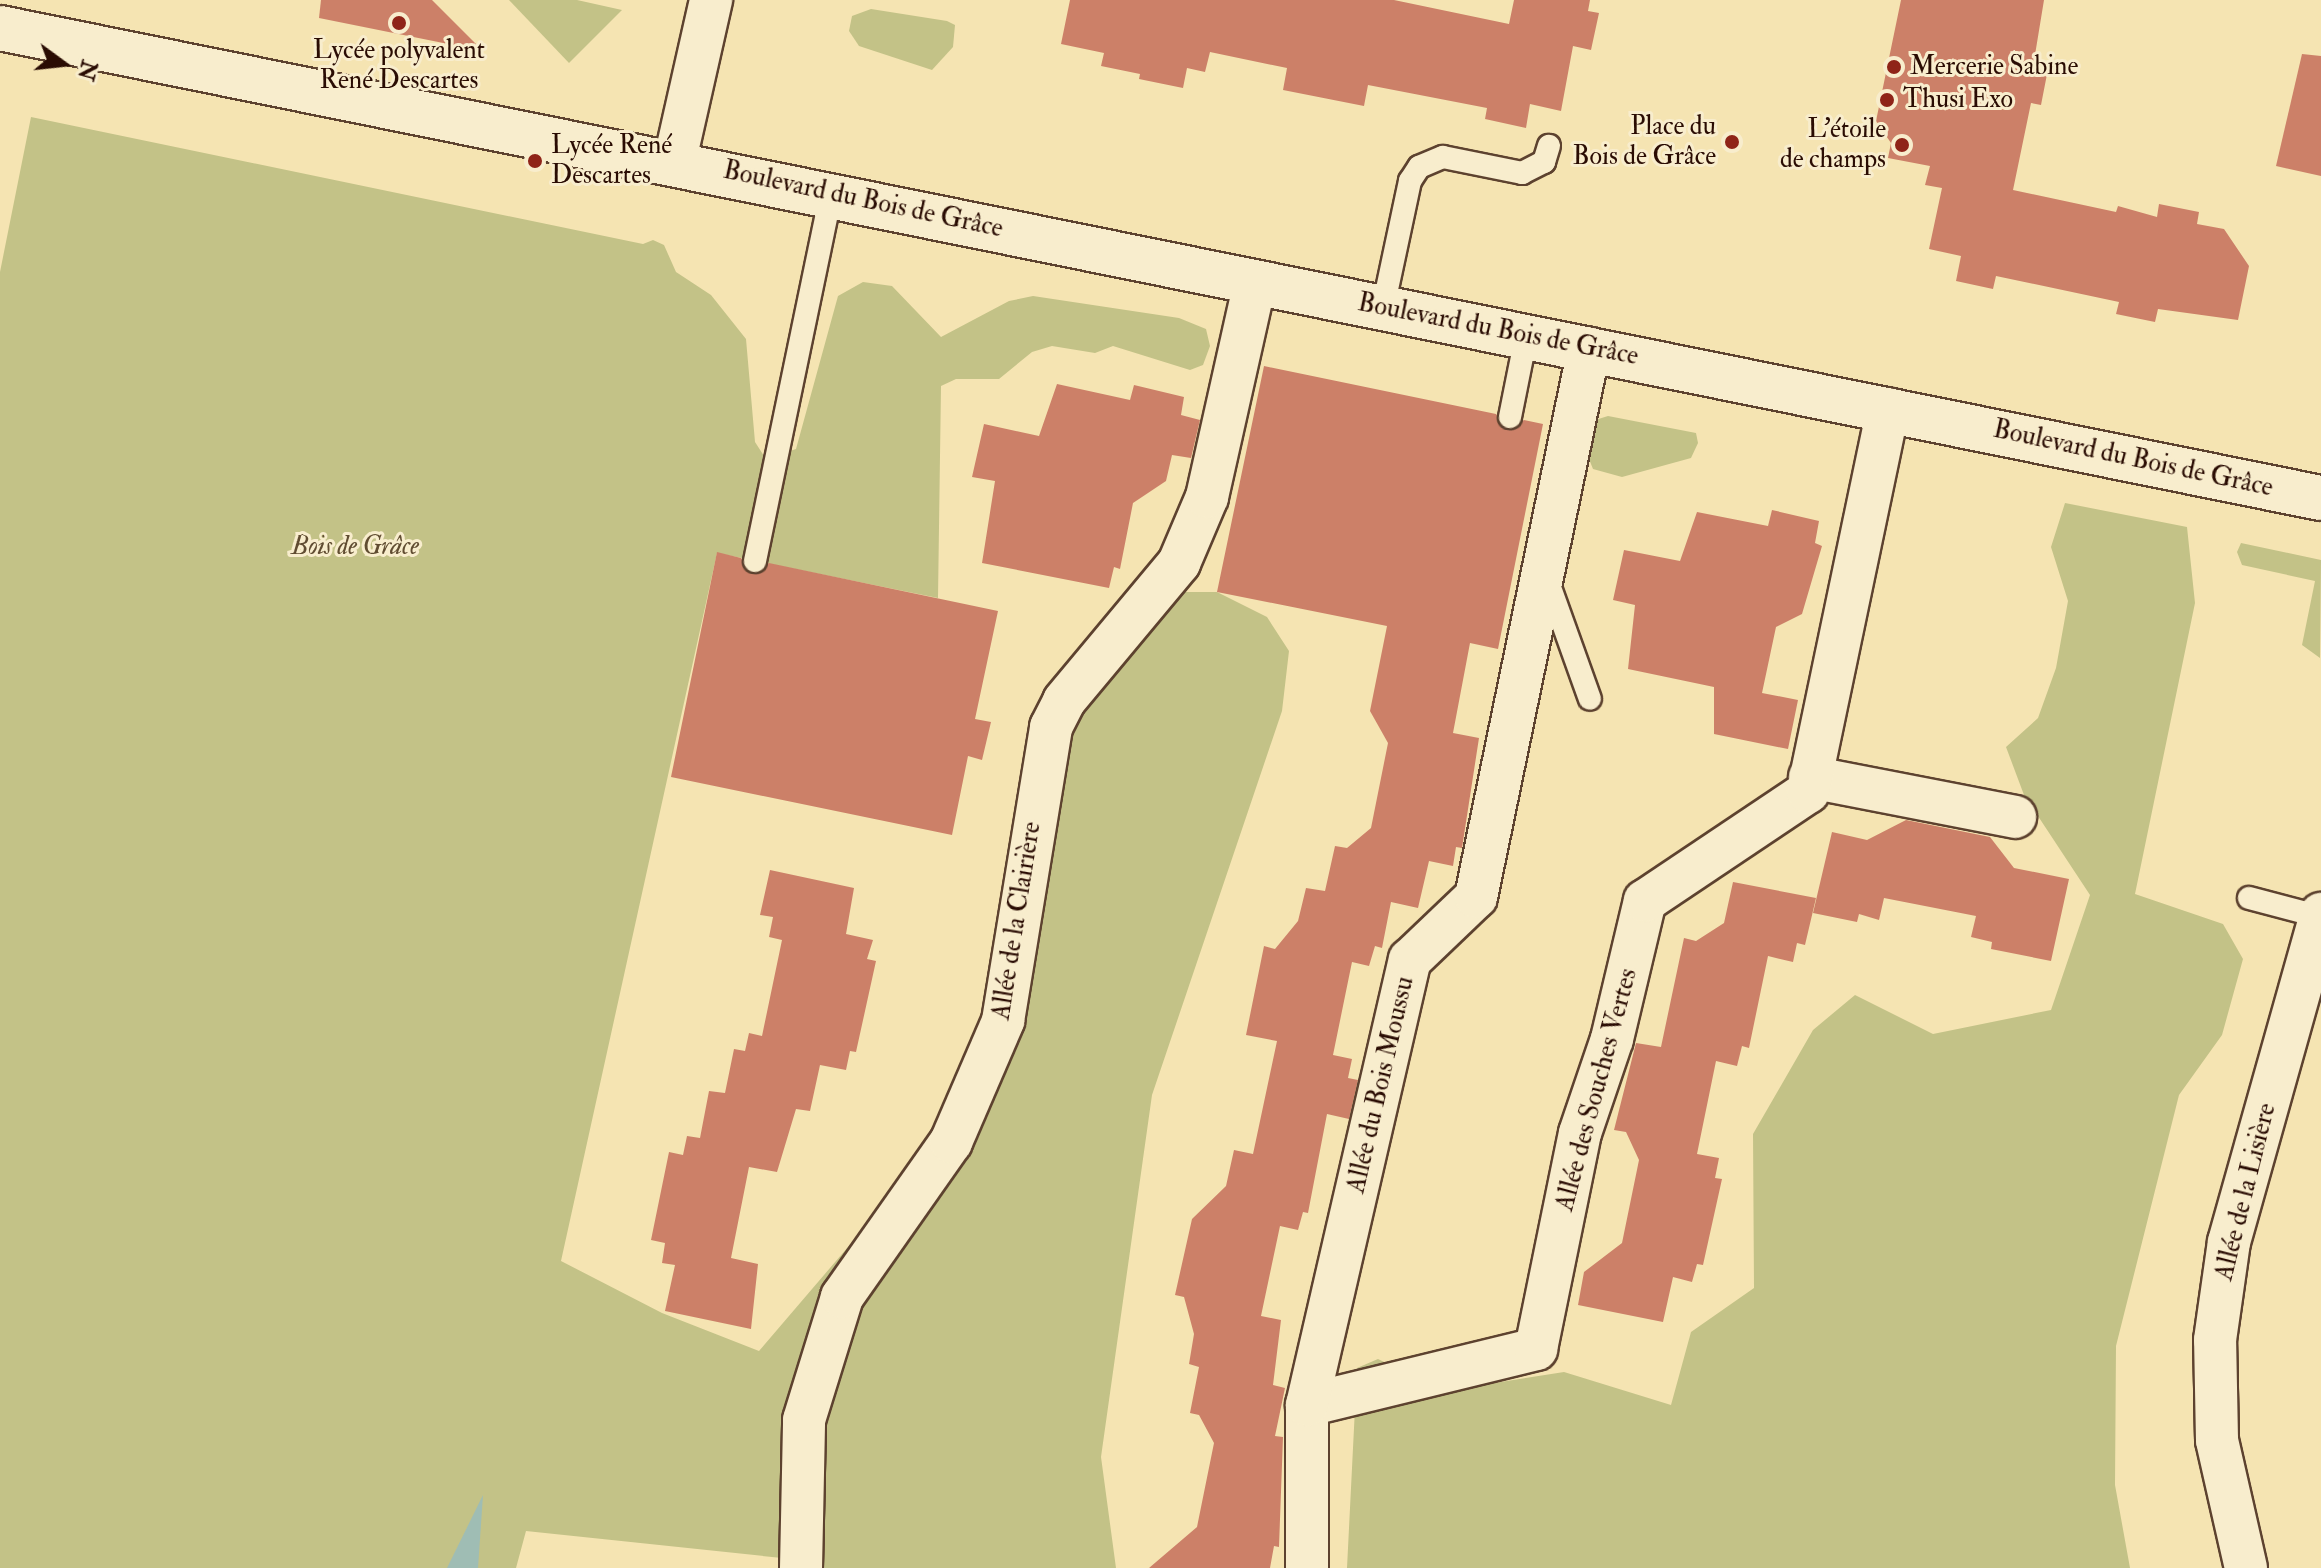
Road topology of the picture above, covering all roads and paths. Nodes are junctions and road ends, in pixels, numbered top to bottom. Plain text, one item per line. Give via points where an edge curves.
1 (711, 0) edge
2 (0, 28) edge
3 (1549, 146) dead end
4 (675, 160) junction
5 (831, 193) junction
6 (1255, 282) junction
7 (1383, 308) junction
8 (1526, 337) junction
9 (1589, 349) junction
10 (1888, 409) junction
11 (1510, 417) dead end
12 (2321, 498) edge
13 (755, 561) dead end
14 (1544, 570) junction
15 (1590, 699) dead end
16 (1810, 777) junction
17 (2015, 817) dead end
18 (2249, 898) dead end
19 (2321, 916) edge
20 (1307, 1405) junction
21 (801, 1568) edge
22 (1307, 1568) edge
23 (2246, 1568) edge

1 - 4 street
2 - 4 street, Boulevard du Bois de Grâce
3 - 7 lane via 1544,162 1522,173 1443,157 1419,167 1410,181
4 - 5 street, Boulevard du Bois de Grâce
5 - 6 street, Boulevard du Bois de Grâce
5 - 13 lane
6 - 7 street, Boulevard du Bois de Grâce
6 - 21 street, Allée de la Clairière via 1207,497 1179,563 1064,701 1051,727 1003,1021 951,1142 842,1297 804,1420
7 - 8 street, Boulevard du Bois de Grâce
8 - 9 street, Boulevard du Bois de Grâce
8 - 11 lane
9 - 10 street, Boulevard du Bois de Grâce
9 - 14 street, Allée du Bois Moussu
10 - 12 street, Boulevard du Bois de Grâce
10 - 16 street, Allée des Souches Vertes
14 - 15 lane
14 - 20 street, Allée du Bois Moussu via 1476,897 1410,960
16 - 17 street
16 - 20 street, Allée des Souches Vertes via 1808,792 1645,901 1612,1039 1580,1133 1536,1349
18 - 19 lane
19 - 23 street, Allée de la Lisière via 2229,1242 2215,1340 2217,1440
20 - 22 street, Allée du Bois Moussu

